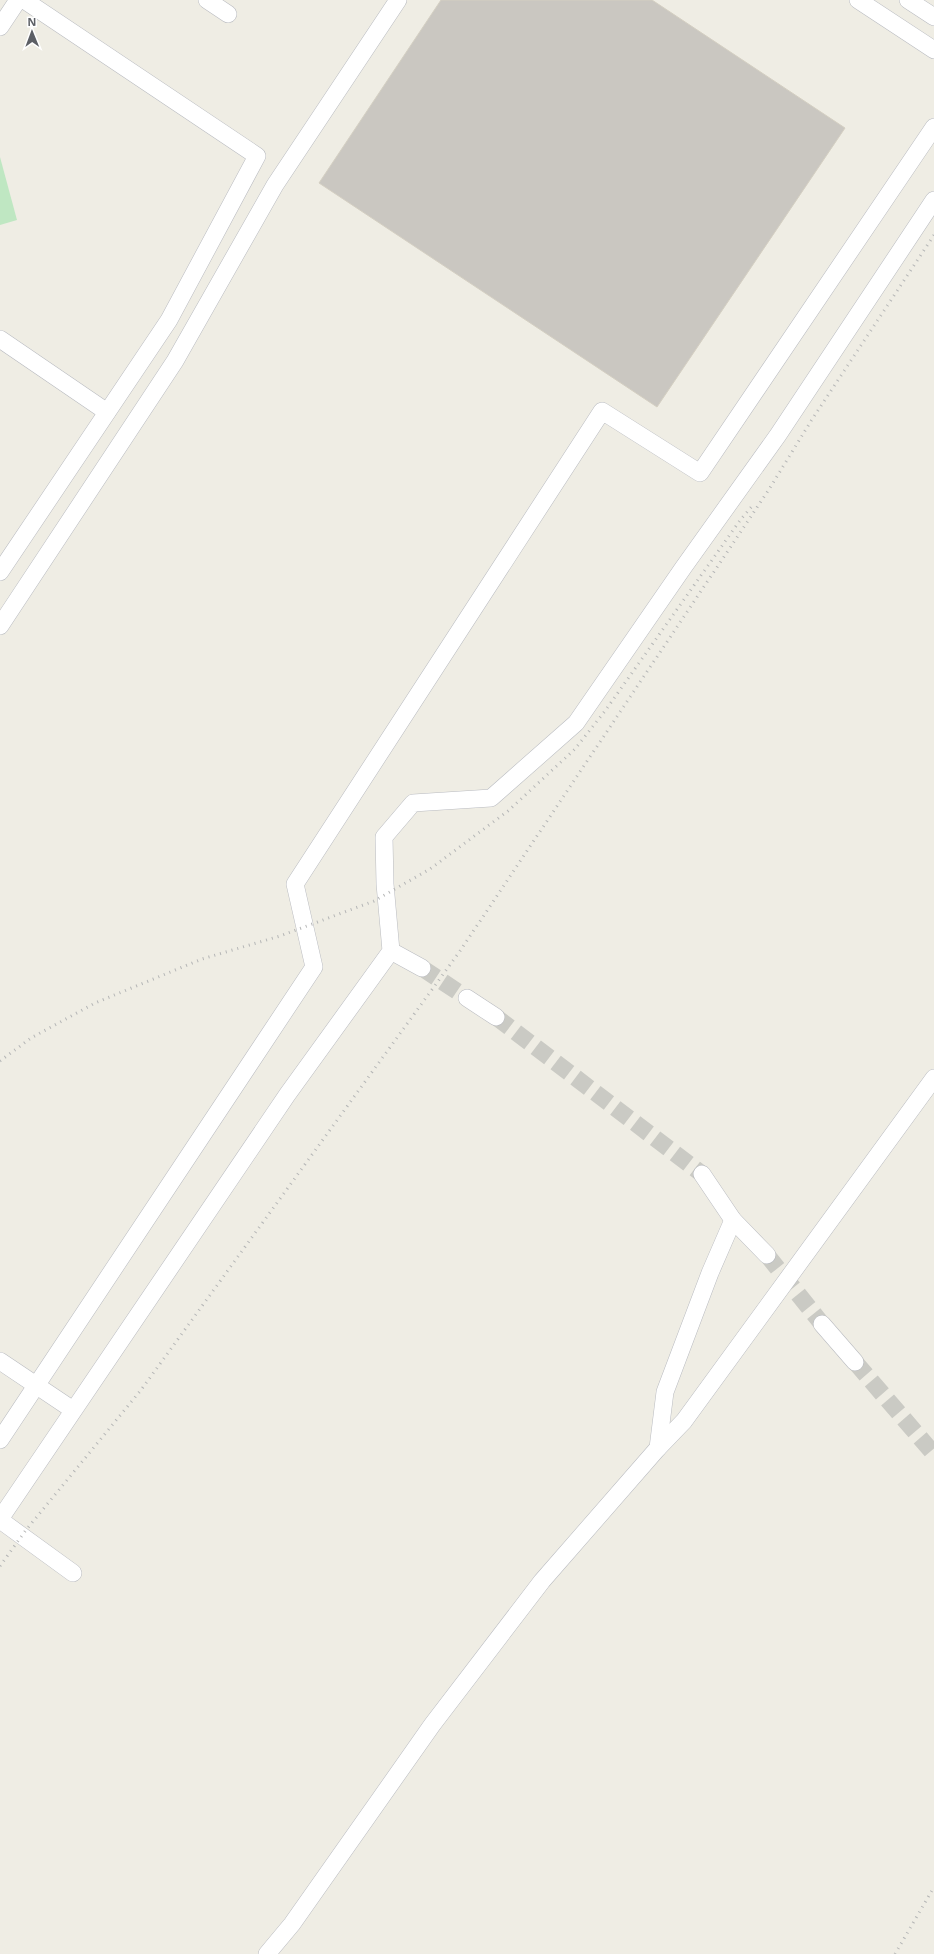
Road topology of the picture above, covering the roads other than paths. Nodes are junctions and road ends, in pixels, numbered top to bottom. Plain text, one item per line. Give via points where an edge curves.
1 (18, 0) edge
2 (24, 0) edge
3 (207, 0) edge
4 (398, 0) edge
5 (858, 0) edge
6 (908, 0) edge
7 (228, 14) dead end
8 (934, 17) edge
9 (0, 27) edge
10 (934, 50) edge
11 (934, 127) edge
12 (934, 200) edge
13 (0, 339) edge
14 (107, 412) junction
15 (0, 572) edge
16 (0, 626) edge
17 (391, 951) junction
18 (422, 968) tunnel mouth
19 (467, 998) tunnel mouth
20 (496, 1018) tunnel mouth
21 (934, 1078) edge
22 (702, 1174) tunnel mouth
23 (733, 1220) junction
24 (767, 1255) tunnel mouth
25 (822, 1324) tunnel mouth
26 (0, 1361) edge
27 (854, 1362) tunnel mouth
28 (36, 1385) junction
29 (73, 1410) junction
30 (0, 1440) edge
31 (658, 1448) junction
32 (0, 1519) edge
33 (73, 1573) dead end
34 (266, 1954) edge

1 - 9 street
2 - 14 street via 257,156 169,320
3 - 7 street
4 - 16 street via 275,185 175,361
5 - 10 street
6 - 8 street
11 - 28 street via 700,473 602,411 295,884 314,968
12 - 17 street via 778,435 576,723 491,798 413,803 384,837
13 - 14 street
14 - 15 street
17 - 18 street
17 - 29 street via 287,1095
19 - 20 street
21 - 31 street via 684,1422
22 - 23 street
23 - 24 street
23 - 31 street via 665,1392
25 - 27 street
26 - 28 street
28 - 29 street
28 - 30 street
29 - 32 street
31 - 34 street via 542,1581 432,1725 292,1924
32 - 33 street

